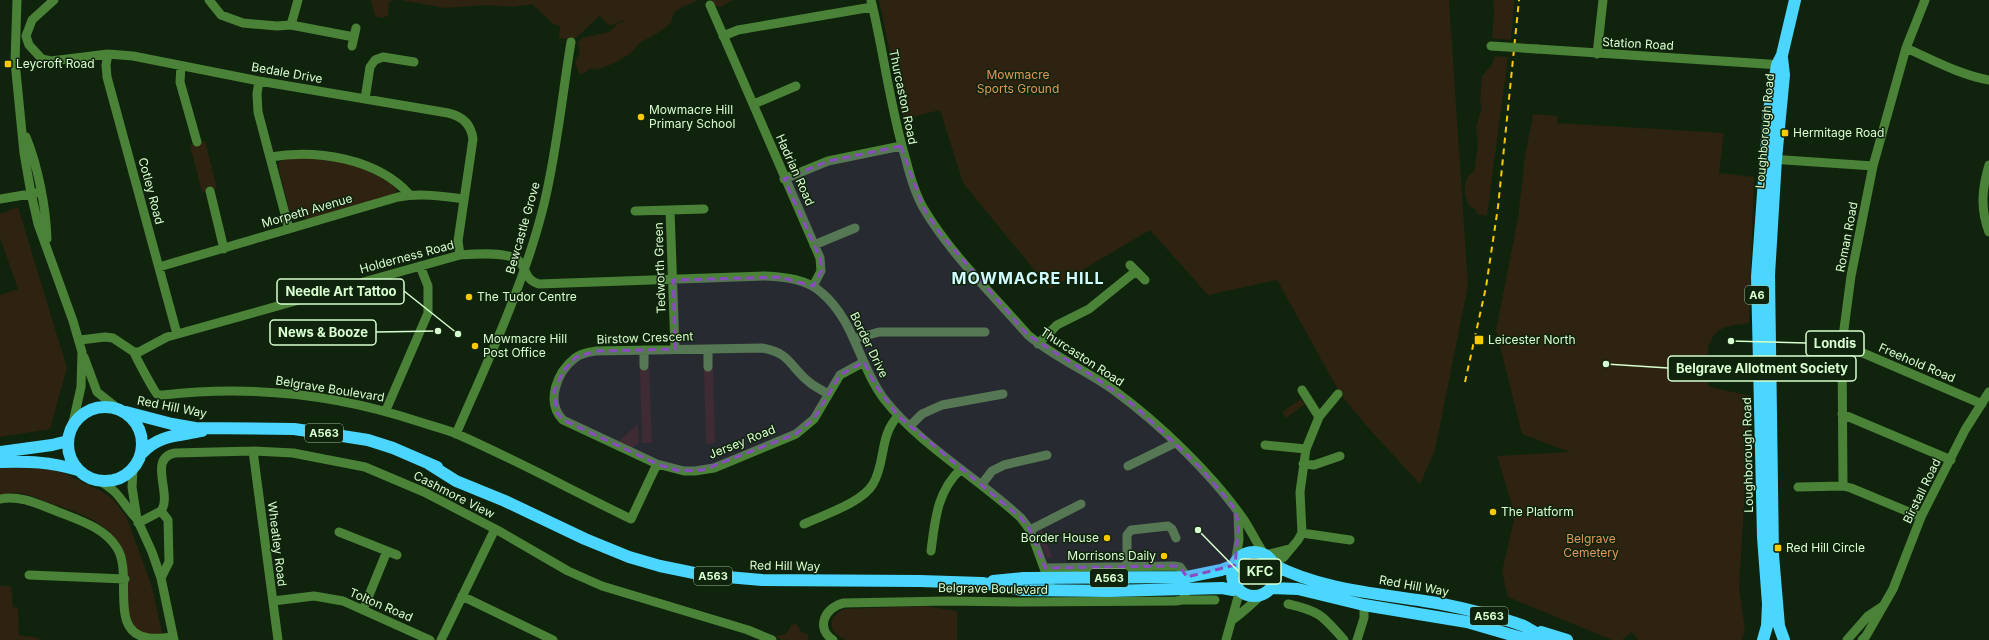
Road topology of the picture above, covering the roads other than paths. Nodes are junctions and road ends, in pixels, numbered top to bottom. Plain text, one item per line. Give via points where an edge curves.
1 (17, 0) edge
2 (54, 0) edge
3 (209, 0) edge
4 (298, 0) edge
5 (1603, 0) edge
6 (1795, 0) edge
7 (1925, 0) edge
8 (871, 4) edge
9 (710, 5) dead end
10 (291, 25) junction
11 (723, 36) junction
12 (354, 37) dead end
13 (571, 42) dead end
14 (1491, 46) dead end
15 (1906, 48) junction
16 (108, 54) junction
17 (1597, 54) junction
18 (414, 62) dead end
19 (1781, 62) junction
20 (181, 66) junction
21 (259, 80) junction
22 (1989, 80) edge
23 (796, 86) dead end
24 (365, 99) junction
25 (754, 104) junction
26 (197, 142) dead end
27 (901, 146) junction
28 (270, 156) junction
29 (1771, 159) junction
30 (1989, 165) edge
31 (1873, 166) junction
32 (784, 179) junction
33 (210, 191) dead end
34 (36, 193) junction
35 (410, 195) junction
36 (0, 199) edge
37 (464, 199) junction
38 (704, 209) dead end
39 (670, 210) junction
40 (635, 211) dead end
41 (855, 228) dead end
42 (289, 229) junction
43 (1989, 232) edge
44 (814, 245) junction
45 (224, 249) junction
46 (460, 255) junction
47 (420, 266) junction
48 (159, 267) junction
49 (524, 270) junction
50 (673, 280) junction
51 (1145, 280) dead end
52 (813, 286) junction
53 (985, 332) dead end
54 (177, 334) junction
55 (854, 338) junction
56 (80, 340) junction
57 (1038, 344) junction
58 (1842, 344) junction
59 (708, 348) junction
60 (675, 349) junction
61 (644, 350) junction
62 (82, 352) junction
63 (134, 352) junction
64 (864, 362) junction
65 (644, 366) dead end
66 (708, 367) dead end
67 (1302, 390) dead end
68 (999, 392) dead end
69 (1989, 392) edge
70 (828, 394) junction
71 (1338, 394) dead end
72 (1982, 404) junction
73 (121, 410) junction
74 (386, 410) junction
75 (1842, 414) junction
76 (898, 416) junction
77 (1319, 417) junction
78 (910, 426) junction
79 (72, 427) junction
80 (213, 429) junction
81 (456, 434) junction
82 (68, 441) junction
83 (1175, 443) junction
84 (1265, 445) dead end
85 (1306, 449) junction
86 (253, 451) junction
87 (0, 452) edge
88 (142, 452) junction
89 (1047, 455) dead end
90 (1340, 456) dead end
91 (1951, 460) junction
92 (0, 462) edge
93 (657, 464) junction
94 (1304, 464) junction
95 (1128, 466) dead end
96 (961, 469) junction
97 (78, 470) junction
98 (133, 470) junction
99 (99, 481) junction
100 (982, 484) junction
101 (1843, 486) junction
102 (1798, 487) dead end
103 (0, 499) edge
104 (1081, 504) dead end
105 (161, 511) junction
106 (1238, 514) junction
107 (1921, 517) junction
108 (138, 521) junction
109 (804, 524) dead end
110 (495, 529) junction
111 (1030, 530) junction
112 (339, 532) dead end
113 (1302, 533) junction
114 (1176, 538) dead end
115 (1350, 540) dead end
116 (387, 551) junction
117 (931, 551) dead end
118 (397, 555) dead end
119 (1269, 559) junction
120 (1235, 564) junction
121 (1127, 567) junction
122 (29, 575) dead end
123 (161, 578) junction
124 (125, 579) junction
125 (1049, 579) junction
126 (1185, 588) junction
127 (1239, 589) junction
128 (1266, 591) junction
129 (462, 596) junction
130 (1215, 600) dead end
131 (272, 601) junction
132 (1288, 604) dead end
133 (1364, 605) junction
134 (1885, 605) junction
135 (363, 610) junction
136 (1232, 620) junction
137 (1525, 636) edge
138 (1858, 638) edge
139 (174, 639) edge
140 (278, 640) edge
141 (430, 640) edge
142 (441, 640) edge
143 (553, 640) edge
144 (772, 640) edge
145 (833, 640) edge
146 (1226, 640) edge
147 (1344, 640) edge
148 (1356, 640) edge
149 (1548, 640) edge
150 (1567, 640) edge
151 (1763, 640) edge
152 (1784, 640) edge

1 - 34 street via 14,62 24,153
2 - 16 street, Bedale Drive via 32,20 26,36 29,45 42,59 51,61
3 - 10 street via 215,10 227,19 258,25
4 - 10 street
5 - 17 street
6 - 19 highway, Loughborough Road / A6
7 - 15 street, Roman Road
8 - 11 street via 738,30
8 - 27 street, Thurcaston Road
9 - 11 street, Hadrian Road
10 - 12 street
11 - 25 street, Hadrian Road
13 - 49 street, Bewcastle Grove via 556,146 544,204
14 - 17 street, Station Road, bridge
15 - 22 street via 1945,66
15 - 31 street, Roman Road
16 - 20 street, Bedale Drive via 133,56
16 - 48 street, Cotley Road via 107,77
17 - 19 street, Station Road
18 - 24 street via 383,57 375,60 370,67
19 - 29 highway, Loughborough Road / A6
20 - 21 street, Bedale Drive
20 - 26 street via 180,82
21 - 24 street, Bedale Drive
21 - 28 street via 258,112
23 - 25 street
24 - 37 street, Bedale Drive via 448,113 461,117 466,122 473,140
25 - 32 street, Hadrian Road
27 - 32 street via 828,161
27 - 57 street, Thurcaston Road via 911,180 923,207 940,233
28 - 35 street via 312,153 345,160 388,176
28 - 42 street
29 - 31 street
29 - 151 highway, Loughborough Road / A6 via 1757,277 1763,537 1768,604 1767,626
29 - 152 highway, Loughborough Road / A6 via 1768,275 1771,479 1775,587 1780,634
30 - 43 street via 1982,189
31 - 58 street, Roman Road via 1851,276
32 - 44 street, Hadrian Road
33 - 45 street
34 - 36 street
34 - 56 street via 38,224
35 - 37 street, Morpeth Avenue
35 - 42 street, Morpeth Avenue
37 - 46 street, Bedale Drive via 458,241
38 - 39 street, Tedworth Green
39 - 40 street, Tedworth Green
39 - 50 street, Tedworth Green
41 - 44 street
42 - 45 street, Morpeth Avenue
44 - 52 street, Hadrian Road via 821,271
45 - 48 street, Morpeth Avenue
46 - 47 street, Holderness Road
46 - 49 street, Holderness Road via 491,254 511,257 521,263
47 - 54 street, Holderness Road
47 - 74 street via 428,286 428,313
48 - 54 street, Cotley Road
49 - 50 street, Border Drive via 532,282 539,284
49 - 81 street, Bewcastle Grove via 500,334
50 - 52 street, Border Drive via 780,277
50 - 60 street, Tedworth Green
51 - 57 street via 1133,268 1089,309 1057,325
52 - 55 street, Border Drive via 837,308
53 - 55 street via 879,332
54 - 63 street, Holderness Road
55 - 64 street, Border Drive
56 - 62 street
56 - 63 street, Belgrave Boulevard via 113,338
57 - 83 street, Thurcaston Road via 1116,392
58 - 72 street, Freehold Road
58 - 75 street, Roman Road
59 - 60 street, Birstow Crescent
59 - 66 street
59 - 70 street, Birstow Crescent via 774,350 784,355 809,382
60 - 61 street, Birstow Crescent
61 - 65 street
61 - 93 street, Birstow Crescent via 596,351 576,357 557,384 553,405 563,420
62 - 73 street via 97,392
62 - 79 street via 81,387
63 - 74 street, Belgrave Boulevard via 157,394 230,390 273,392 326,398
64 - 70 street, Jersey Road via 840,375
64 - 76 street, Border Drive via 874,384
67 - 77 street
68 - 78 street via 932,408
69 - 72 street, Birstall Road
70 - 93 street, Jersey Road via 814,419 805,428 730,462 695,472 672,470
71 - 77 street
72 - 91 street, Birstall Road via 1965,430
73 - 79 highway via 105,406 94,408 78,418
73 - 80 highway, Red Hill Way / A563 via 172,424
73 - 88 highway via 134,419 140,428 143,439
74 - 81 street, Belgrave Boulevard
75 - 91 street
75 - 101 street, Roman Road
76 - 78 street, Border Drive
76 - 109 street via 888,429 876,477 867,491 859,498
77 - 85 street
78 - 96 street, Border Drive
79 - 82 highway
80 - 88 highway, Red Hill Way / A563 via 167,437 151,444
80 - 125 highway, Red Hill Way / A563 via 294,429 368,440 476,483 505,501 629,557 704,575 762,580 920,580 982,583 1023,590
81 - 93 street, Belgrave Boulevard via 630,519
82 - 87 highway
82 - 97 highway via 70,457
83 - 95 street
83 - 106 street, Thurcaston Road via 1202,468
84 - 85 street
85 - 94 street
86 - 105 street, Cashmore View via 168,454 162,465 165,500
86 - 110 street, Cashmore View via 293,453 365,467 424,492
86 - 131 street, Wheatley Road
88 - 98 highway
89 - 100 street via 1004,465 992,471
90 - 94 street via 1314,465
91 - 107 street, Birstall Road
92 - 97 highway via 53,463
94 - 113 street via 1300,492
96 - 100 street, Border Drive
96 - 117 street via 944,488 939,502
97 - 99 highway
98 - 99 highway via 114,480
98 - 108 street via 132,487
99 - 108 street via 117,492 126,508
100 - 111 street, Border Drive via 1021,518
101 - 102 street
101 - 107 street
103 - 124 street via 25,499 104,532 118,549
104 - 111 street
105 - 108 street
105 - 123 street via 168,520 169,562
106 - 119 street
106 - 120 street via 1239,540
107 - 134 street, Birstall Road
108 - 123 street
110 - 129 street
110 - 144 street, Cashmore View via 568,571 602,586 748,630
111 - 125 street, Border Drive
112 - 116 street
113 - 115 street
113 - 119 street via 1290,549
114 - 121 street via 1168,526 1131,530 1127,535
116 - 118 street
116 - 135 street
119 - 120 highway via 1251,552
119 - 128 highway via 1276,577
119 - 137 highway, Red Hill Way / A563 via 1294,575 1310,580 1427,602
120 - 126 highway, Red Hill Way / A563
120 - 127 highway via 1233,577
121 - 125 street, Belgrave Boulevard
121 - 126 street, Belgrave Boulevard via 1180,567
122 - 124 street
123 - 139 street
124 - 139 street via 123,608 125,620 130,627 142,637
125 - 126 highway, Red Hill Way / A563 via 1110,591
126 - 127 highway, Red Hill Way / A563
126 - 130 street
126 - 145 street, Belgrave Boulevard via 844,603 836,605 825,615 826,632
127 - 128 highway via 1251,596
127 - 136 street
128 - 133 highway, Red Hill Way / A563 via 1298,589
128 - 136 street
129 - 142 street
129 - 143 street
131 - 135 street, Tolton Road via 314,596 343,601
131 - 140 street, Wheatley Road
132 - 147 street via 1306,608 1323,616
133 - 137 highway, Red Hill Way / A563 via 1467,622
133 - 148 street via 1364,618
134 - 138 street, Birstall Road
134 - 138 street, Birstall Road via 1868,616
135 - 141 street, Tolton Road
136 - 146 street
137 - 149 highway, Red Hill Way / A563
137 - 150 highway

